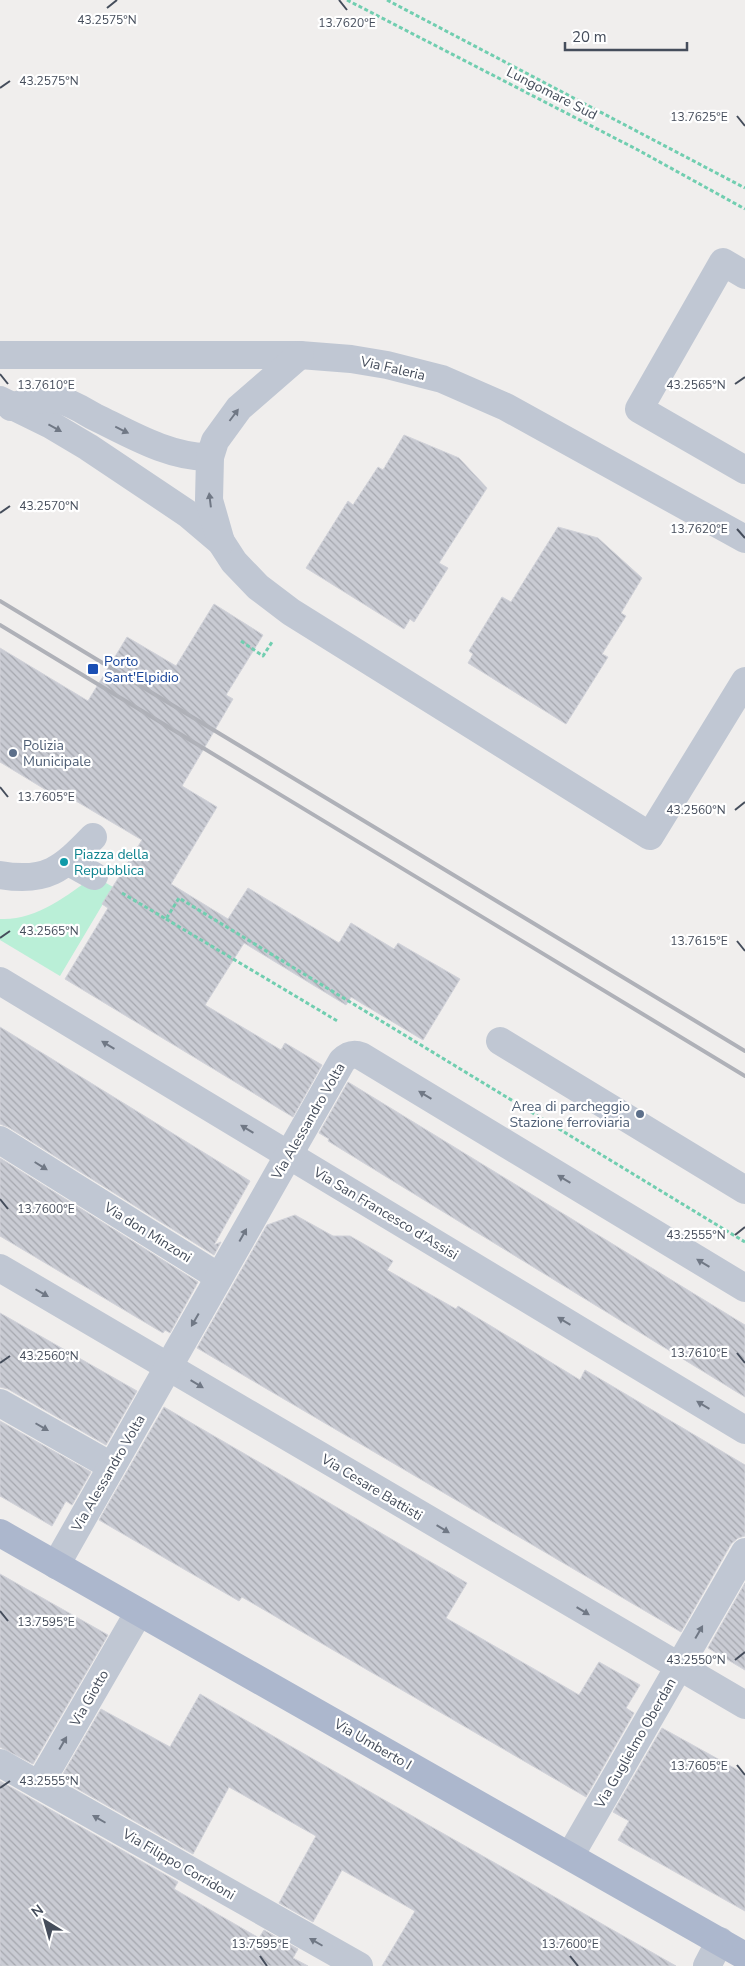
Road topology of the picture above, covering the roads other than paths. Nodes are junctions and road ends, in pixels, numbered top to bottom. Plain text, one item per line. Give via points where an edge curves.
1 (745, 275) edge
2 (0, 355) edge
3 (300, 355) junction
4 (6, 404) edge
5 (210, 457) junction
6 (745, 470) edge
7 (745, 539) edge
8 (220, 542) junction
9 (745, 680) edge
10 (93, 837) dead end
11 (69, 862) junction
12 (0, 875) edge
13 (94, 876) dead end
14 (0, 981) edge
15 (500, 1041) dead end
16 (0, 1140) edge
17 (289, 1154) junction
18 (745, 1190) edge
19 (0, 1268) edge
20 (219, 1277) junction
21 (745, 1288) edge
22 (168, 1367) junction
23 (0, 1403) edge
24 (745, 1430) edge
25 (111, 1466) junction
26 (0, 1533) edge
27 (745, 1552) edge
28 (56, 1565) junction
29 (139, 1612) junction
30 (678, 1667) junction
31 (745, 1704) edge
32 (0, 1763) edge
33 (39, 1785) junction
34 (570, 1856) junction
35 (720, 1942) junction
36 (745, 1956) edge
37 (359, 1966) edge
38 (707, 1966) edge

1 - 6 street via 723,262 639,409
2 - 3 street, Via Faleria
5 -> 3 street via 215,441 239,408
3 - 7 street, Via Faleria via 351,358 442,379 506,407
4 -> 5 street via 58,400 172,451
4 -> 8 street via 51,425 96,452 188,514
8 -> 5 street via 209,500
8 - 9 street via 258,587 291,612 650,836
10 - 11 street
11 - 12 street via 44,876 18,878
11 - 13 street
17 -> 14 street, Via San Francesco d'Assisi
15 - 18 street
16 -> 20 street, Via don Minzoni
20 -> 17 street, Via Alessandro Volta
21 -> 17 street, Via Alessandro Volta via 355,1053 342,1061
24 -> 17 street, Via San Francesco d'Assisi
19 -> 22 street, Via Cesare Battisti
20 -> 22 street, Via Alessandro Volta
22 - 25 street, Via Alessandro Volta
22 -> 30 street, Via Cesare Battisti
23 -> 25 street
25 - 28 street, Via Alessandro Volta
26 - 28 main road, Via Umberto I
30 -> 27 street, Via Guglielmo Oberdan
28 - 29 main road, Via Umberto I
33 -> 29 street, Via Giotto
29 - 34 main road, Via Umberto I
30 - 31 street, Via Cesare Battisti
30 - 34 street, Via Guglielmo Oberdan
32 - 33 street, Via Filippo Corridoni
37 -> 33 street, Via Filippo Corridoni
34 - 35 main road, Via Umberto I
35 - 36 main road, Via Umberto I
35 - 38 street

